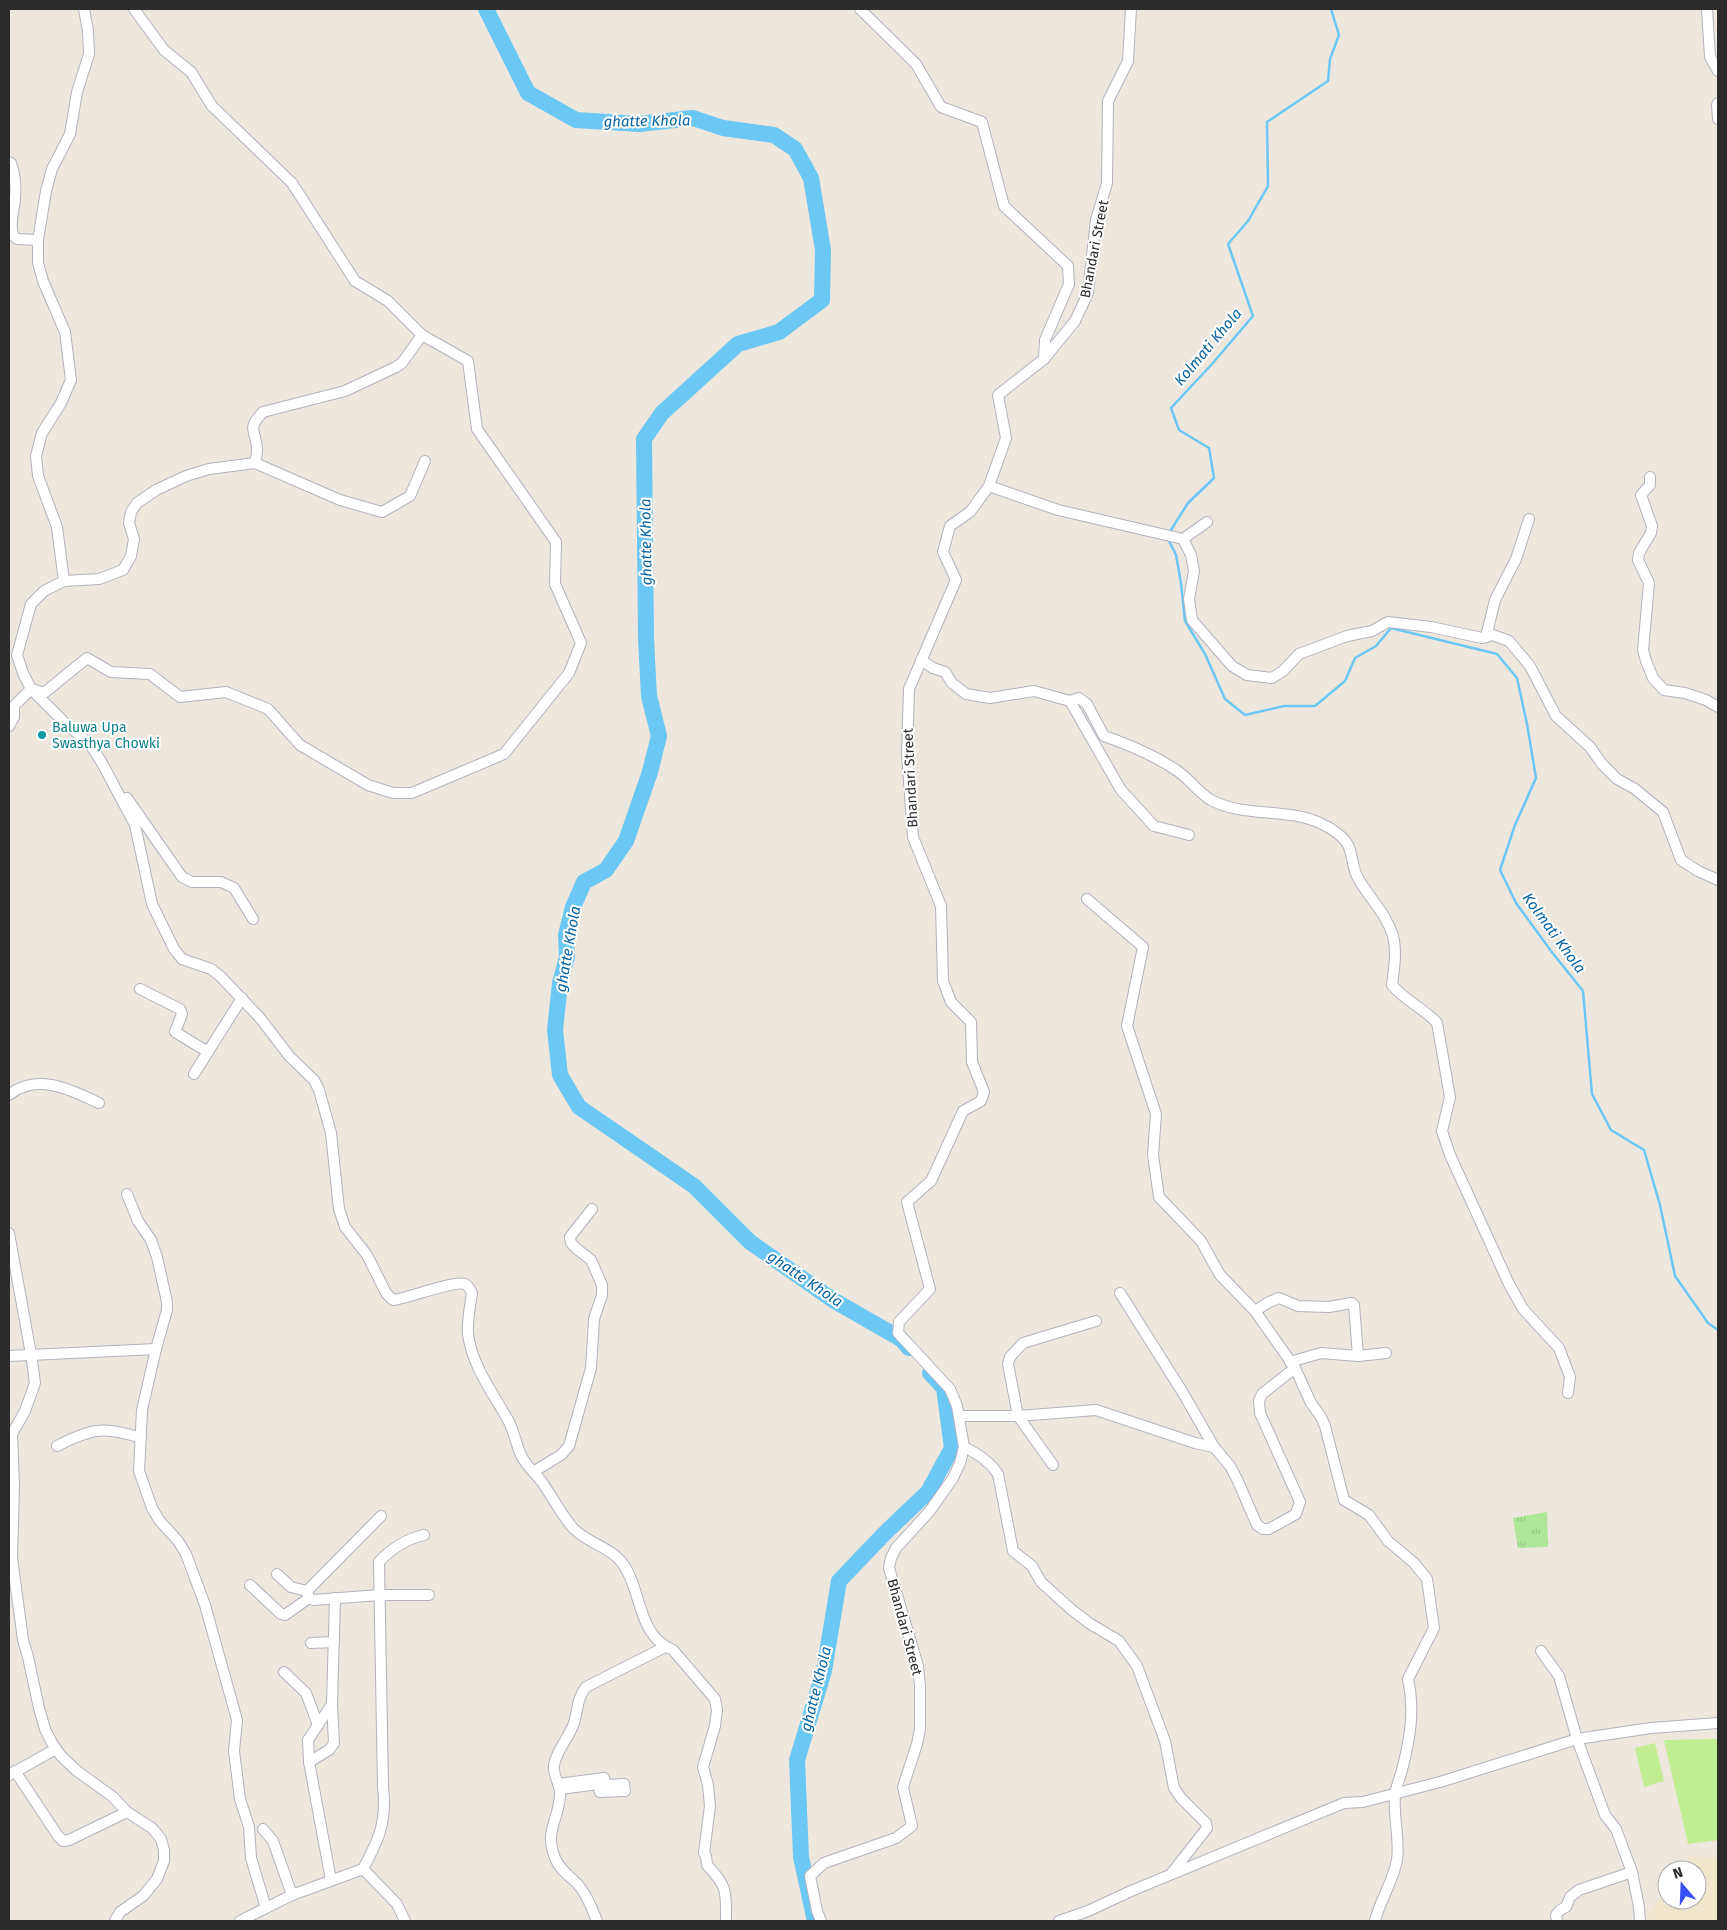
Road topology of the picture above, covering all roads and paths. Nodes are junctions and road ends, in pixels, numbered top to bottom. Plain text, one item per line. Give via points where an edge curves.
1 (84, 9) edge
2 (134, 9) edge
3 (860, 9) edge
4 (1131, 9) edge
5 (1707, 9) edge
6 (1718, 72) edge
7 (1718, 103) edge
8 (1718, 119) edge
9 (9, 162) edge
10 (38, 240) junction
11 (422, 335) junction
12 (1044, 359) junction
13 (425, 461) dead end
14 (255, 463) junction
15 (1650, 477) dead end
16 (989, 486) junction
17 (1529, 519) dead end
18 (1207, 522) dead end
19 (1183, 538) junction
20 (64, 581) junction
21 (1487, 633) junction
22 (921, 660) junction
23 (31, 689) junction
24 (1070, 701) junction
25 (11, 704) edge
26 (1718, 706) edge
27 (9, 726) edge
28 (111, 781) junction
29 (1189, 835) dead end
30 (1718, 880) edge
31 (1087, 899) dead end
32 (254, 919) dead end
33 (140, 989) dead end
34 (242, 998) junction
35 (208, 1052) junction
36 (194, 1074) dead end
37 (9, 1095) edge
38 (99, 1104) dead end
39 (127, 1194) dead end
40 (592, 1209) dead end
41 (9, 1233) edge
42 (1120, 1294) dead end
43 (1255, 1311) junction
44 (1096, 1321) dead end
45 (156, 1349) junction
46 (1386, 1353) dead end
47 (31, 1354) junction
48 (9, 1356) edge
49 (1358, 1356) junction
50 (1292, 1365) junction
51 (1568, 1394) dead end
52 (960, 1416) junction
53 (1018, 1416) junction
54 (11, 1434) edge
55 (141, 1438) junction
56 (57, 1446) dead end
57 (964, 1447) junction
58 (1214, 1447) junction
59 (1053, 1465) dead end
60 (533, 1472) junction
61 (381, 1516) dead end
62 (424, 1535) dead end
63 (277, 1574) dead end
64 (250, 1585) dead end
65 (308, 1594) junction
66 (429, 1595) dead end
67 (380, 1596) junction
68 (335, 1598) junction
69 (334, 1642) junction
70 (311, 1643) dead end
71 (665, 1647) junction
72 (1541, 1650) dead end
73 (284, 1672) dead end
74 (332, 1704) junction
75 (1718, 1722) edge
76 (318, 1725) junction
77 (1577, 1739) junction
78 (56, 1749) junction
79 (308, 1762) junction
80 (12, 1773) edge
81 (559, 1786) junction
82 (1395, 1794) junction
83 (127, 1812) junction
84 (263, 1829) dead end
85 (363, 1869) junction
86 (1632, 1872) junction
87 (1169, 1876) junction
88 (332, 1880) junction
89 (292, 1895) junction
90 (266, 1908) junction
91 (256, 1913) junction
92 (116, 1921) edge
93 (240, 1921) edge
94 (264, 1921) edge
95 (405, 1921) edge
96 (597, 1921) edge
97 (726, 1921) edge
98 (821, 1921) edge
99 (1059, 1921) edge
100 (1375, 1921) edge
101 (1557, 1921) edge
102 (1640, 1921) edge

1 - 10 street via 89,54 76,92 70,134 52,168
2 - 11 street via 164,50 191,72 212,106 292,182 355,280 388,301
3 - 12 street via 916,64 941,107 982,122 1004,206 1068,266 1069,284 1045,340
4 - 12 street, Bhandari Street via 1128,61 1108,101 1108,183 1096,220 1088,293 1075,321
5 - 6 street via 1710,56
7 - 8 street
9 - 10 street via 13,169 16,198 13,235 17,239
10 - 20 street via 38,263 65,332 71,380 42,433 36,456 38,476 57,527
11 - 14 street via 396,367 345,391 264,412 255,420 252,432 257,448
11 - 23 street via 468,361 477,429 556,542 555,584 581,643 569,673 504,754 412,793 393,793 368,785 300,745 268,709 226,692 180,697 150,674 111,672 88,658 44,693
12 - 16 street, Bhandari Street via 998,396 1006,438
13 - 14 street via 410,496 382,512 340,500
14 - 20 street via 209,469 156,490 137,503 131,512 129,523 134,539 131,556 123,570 99,579
15 - 26 street via 1650,486 1641,495 1652,526 1651,533 1638,560 1649,583 1643,650 1653,678 1664,690
16 - 19 street via 1058,510
16 - 22 street, Bhandari Street via 970,512 950,526 943,552 956,580
17 - 21 street via 1516,558 1495,600
18 - 19 street
19 - 21 street via 1194,571 1189,599 1192,620 1232,666 1247,675 1272,678 1299,654 1347,636 1372,631 1388,622 1482,638 1487,637
20 - 23 street via 44,591 31,604 17,656
21 - 30 street via 1509,641 1530,666 1556,716 1590,747 1617,779 1663,812 1681,860
22 - 24 street via 945,672 952,683 966,694 990,698 1034,691
22 - 52 street, Bhandari Street via 909,689 906,753 914,837 941,906 943,981 951,1002 971,1022 972,1062 984,1092 981,1100 963,1111 931,1181 907,1202 930,1289 899,1322 898,1332 950,1389
23 - 25 street
23 - 28 street via 90,744
24 - 29 street via 1121,790 1154,826
24 - 51 street via 1079,698 1087,704 1104,736 1153,757 1179,773 1210,800 1248,812 1289,815 1321,823 1348,844 1358,878 1384,913 1394,937 1392,985 1437,1023 1450,1097 1442,1131 1450,1155 1508,1284 1523,1309 1559,1348 1570,1377
25 - 27 street via 14,718
28 - 32 street via 124,793 182,877 192,882 221,882 234,888
28 - 34 street via 135,825 152,904 174,949 182,959 216,972
31 - 43 street via 1143,947 1127,1026 1156,1114 1153,1155 1159,1197 1201,1241 1220,1275
33 - 35 street via 180,1010 182,1014 175,1032
34 - 35 street
34 - 60 street via 290,1057 314,1080 319,1090 331,1133 339,1209 345,1227 367,1256 389,1297 393,1300 411,1297 452,1283 469,1287 472,1293 468,1335 477,1365 508,1420 521,1455
35 - 36 street
37 - 38 street via 28,1084 41,1083 74,1091
39 - 45 street via 138,1221 151,1240 166,1294 167,1310
40 - 60 street via 570,1237 571,1243 591,1260 602,1284 594,1319 591,1368 569,1446 561,1455
41 - 47 street
42 - 58 street
43 - 49 street via 1280,1298 1298,1306 1329,1307 1352,1303
43 - 50 street
44 - 53 street via 1023,1343 1010,1357 1008,1364
45 - 47 street
45 - 55 street via 142,1410
46 - 49 street
47 - 48 street
47 - 54 street via 35,1383 25,1411
49 - 50 street via 1321,1353
50 - 58 street via 1262,1394 1259,1401 1260,1413 1300,1502 1296,1514 1269,1529 1259,1528 1230,1466
50 - 82 street via 1325,1426 1344,1500 1369,1515 1388,1541 1427,1578 1434,1628 1408,1679 1411,1734
52 - 53 street
52 - 57 street, Bhandari Street
53 - 58 street via 1096,1410
53 - 59 street
54 - 78 street via 14,1486 12,1558 22,1640 43,1722
55 - 56 street via 116,1430 98,1430 80,1434
55 - 90 street via 139,1471 159,1520 186,1554 205,1605 234,1704 237,1728 234,1751 240,1799 249,1827 251,1858
57 - 87 street via 991,1464 998,1474 1013,1551 1032,1566 1041,1582 1072,1610 1119,1641 1137,1666 1165,1741 1174,1788 1207,1828
57 - 98 street, Bhandari Street via 953,1478 929,1512 896,1548 889,1568 918,1666 920,1686 920,1729 903,1787 912,1826 896,1838 824,1863 810,1876
60 - 71 street via 572,1528 585,1539 616,1555 628,1575 645,1621
61 - 65 street
62 - 67 street via 410,1538 379,1562
63 - 65 street via 291,1587
64 - 65 street via 285,1615
65 - 68 street via 313,1600
66 - 67 street
67 - 68 street
67 - 85 street via 385,1813 382,1828
68 - 69 street
69 - 70 street
69 - 74 street
71 - 81 street via 586,1687 580,1694 573,1724 553,1767
71 - 97 street via 673,1650 715,1699 717,1717 703,1767 710,1806 704,1853 707,1865 723,1882
72 - 77 street via 1559,1676
73 - 76 street via 306,1693
74 - 76 street
74 - 79 street via 334,1743 329,1750
75 - 77 street
76 - 79 street via 307,1744
77 - 82 street
77 - 86 street via 1605,1815 1616,1829
78 - 80 street
78 - 83 street via 69,1765 113,1797
79 - 88 street
80 - 83 street via 64,1841
81 - 81 street via 598,1784 600,1792 625,1791 624,1784 605,1785 604,1778
81 - 96 street via 560,1795 549,1838 556,1860 586,1895
82 - 87 street via 1334,1807
82 - 100 street via 1397,1859
83 - 92 street via 152,1828 161,1839 164,1861 152,1887 120,1912
84 - 89 street via 273,1841
85 - 88 street
85 - 95 street via 397,1904
86 - 101 street via 1579,1890 1560,1910
86 - 102 street
87 - 99 street
88 - 89 street
89 - 90 street
90 - 91 street
91 - 93 street
91 - 94 street

